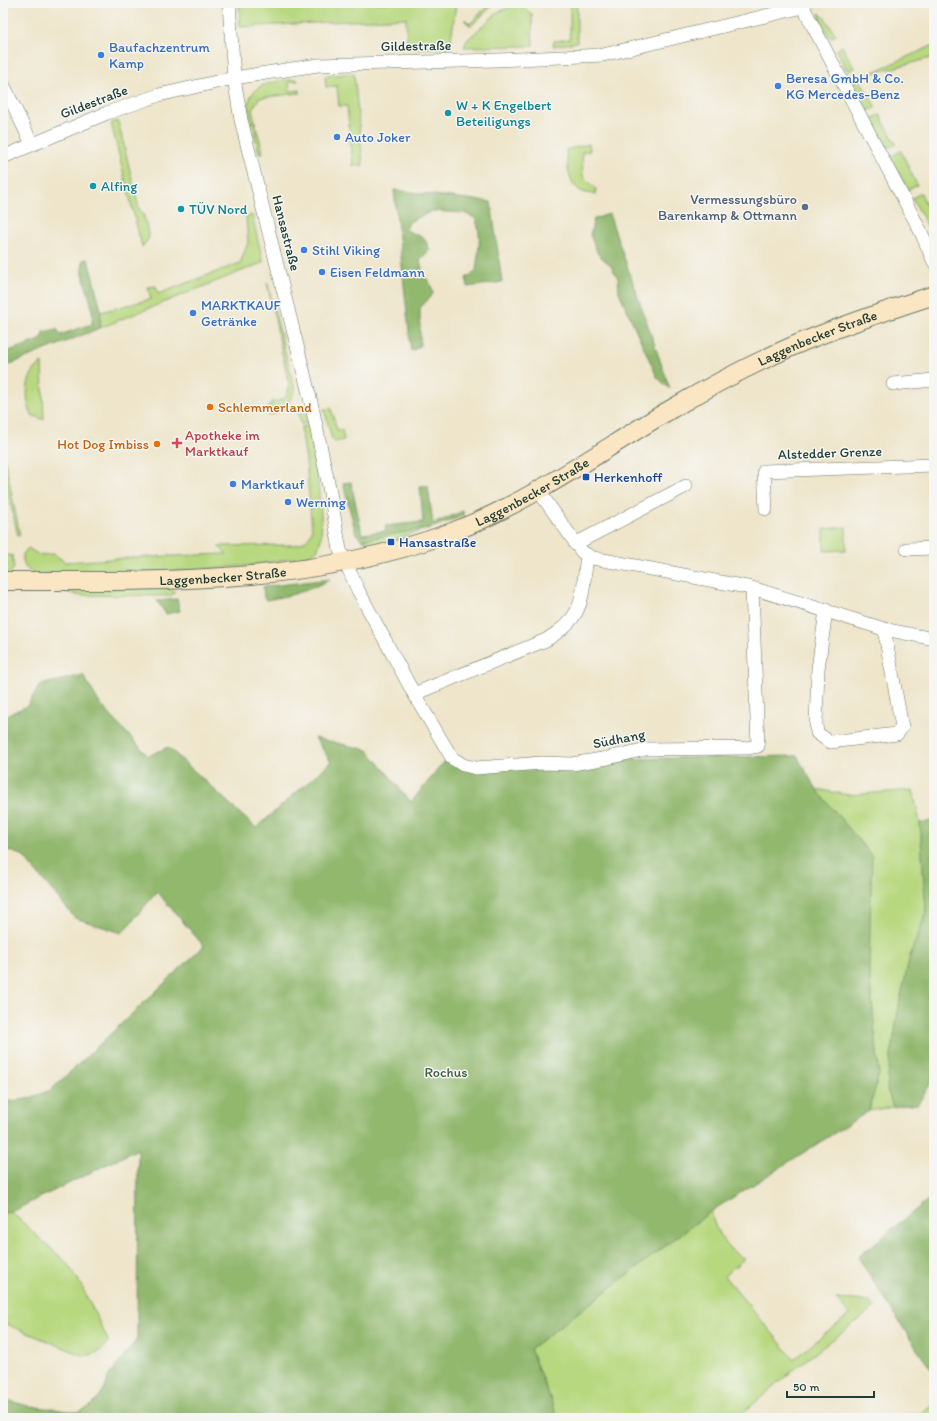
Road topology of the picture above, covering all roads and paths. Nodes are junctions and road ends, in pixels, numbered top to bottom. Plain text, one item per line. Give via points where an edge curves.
1 (229, 3) edge
2 (805, 5) edge
3 (234, 78) junction
4 (3, 84) edge
5 (32, 144) junction
6 (3, 157) edge
7 (934, 262) edge
8 (934, 295) edge
9 (934, 380) edge
10 (893, 384) dead end
11 (934, 465) edge
12 (686, 486) dead end
13 (538, 490) junction
14 (766, 509) dead end
15 (575, 544) junction
16 (934, 548) edge
17 (907, 549) dead end
18 (587, 556) junction
19 (345, 563) junction
20 (3, 581) edge
21 (752, 588) junction
22 (826, 610) junction
23 (884, 629) junction
24 (934, 639) edge
25 (414, 694) junction

1 - 3 street, Hansastraße
2 - 3 street, Gildestraße via 603,54 318,65
2 - 7 street
3 - 5 street, Gildestraße via 159,95
3 - 19 street, Hansastraße via 241,120 311,402 340,550
4 - 5 street
5 - 6 street, Gildestraße
8 - 13 street, Laggenbecker Straße via 834,329 738,372
9 - 10 street
11 - 14 street, Alstedder Grenze via 764,471
12 - 15 street
13 - 15 street
13 - 19 street, Laggenbecker Straße via 454,531
15 - 18 street
16 - 17 street
18 - 21 street
18 - 25 street via 582,601 574,617 561,631 546,640
19 - 20 street, Laggenbecker Straße via 294,571 164,581
19 - 25 street, Südhang
21 - 22 street
21 - 25 street, Südhang via 758,746 646,749 572,764 542,763 476,768 463,765 452,758
22 - 23 street
22 - 23 street via 818,669 816,725 817,733 830,742 897,734 902,727
23 - 24 street

